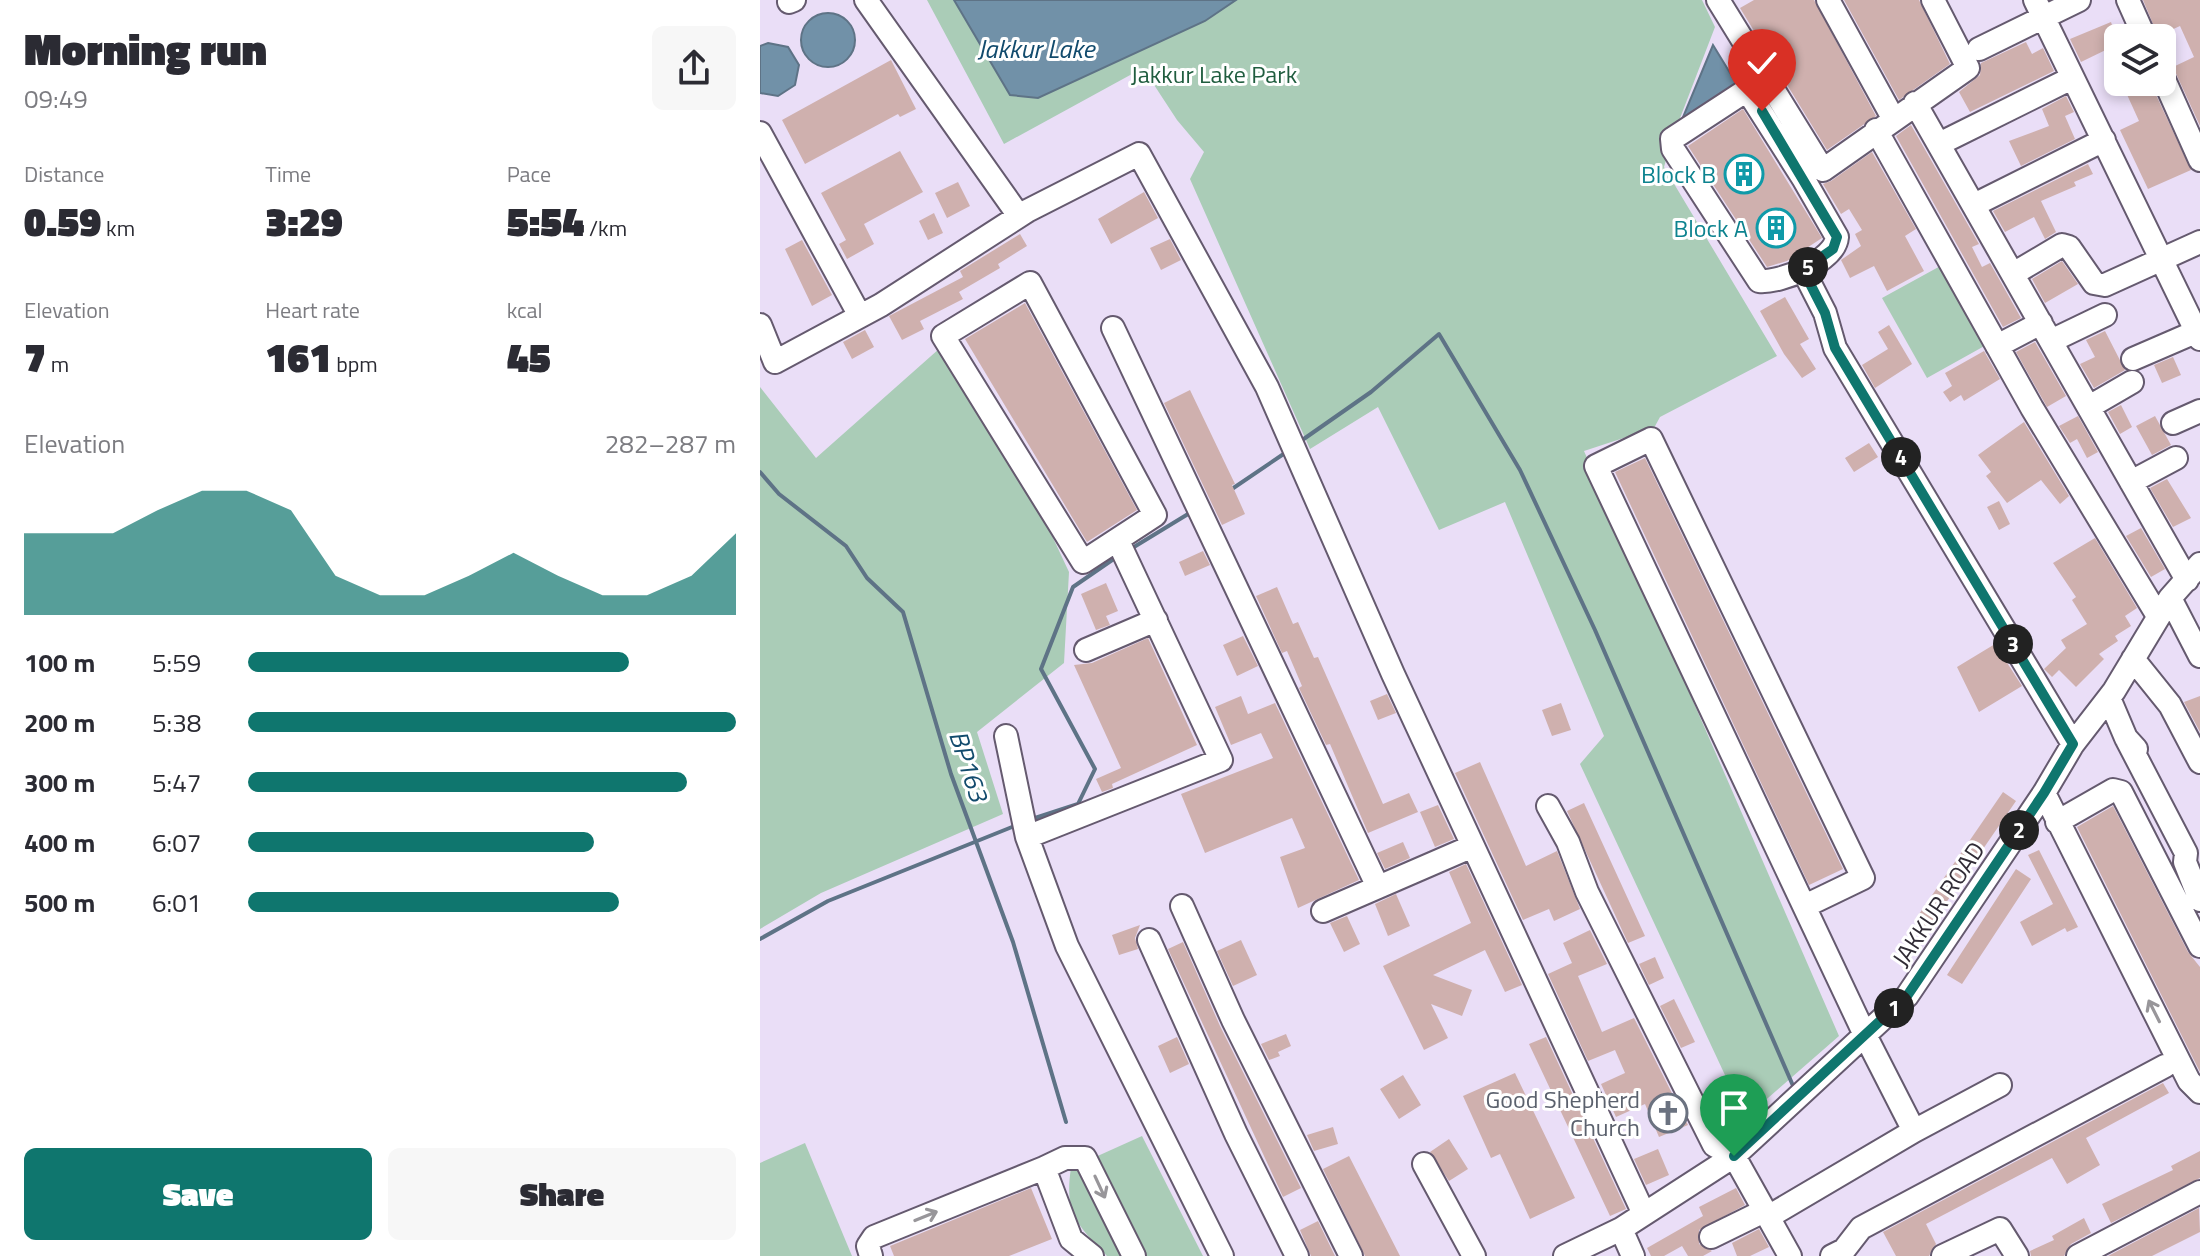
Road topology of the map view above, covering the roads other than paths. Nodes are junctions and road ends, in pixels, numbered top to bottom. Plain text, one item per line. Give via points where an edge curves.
1 (866, 0) edge
2 (1718, 0) edge
3 (1828, 0) edge
4 (1933, 0) edge
5 (2079, 0) edge
6 (2128, 0) edge
7 (2039, 9) edge
8 (2139, 24) edge
9 (1979, 49) dead end
10 (2072, 78) junction
11 (1967, 81) dead end
12 (2171, 96) edge
13 (1918, 108) junction
14 (1884, 129) junction
15 (760, 133) edge
16 (2104, 140) junction
17 (1939, 144) junction
18 (2200, 160) edge
19 (1974, 205) junction
20 (1019, 216) junction
21 (2200, 242) edge
22 (2162, 262) junction
23 (1803, 270) junction
24 (2013, 274) junction
25 (2105, 315) dead end
26 (860, 316) junction
27 (760, 325) edge
28 (1113, 328) dead end
29 (2046, 332) junction
30 (2199, 334) edge
31 (1997, 346) junction
32 (2133, 359) dead end
33 (2132, 382) dead end
34 (2089, 407) junction
35 (2200, 411) edge
36 (2173, 423) dead end
37 (2176, 458) dead end
38 (2131, 482) junction
39 (1122, 549) junction
40 (2193, 572) edge
41 (2164, 607) junction
42 (1156, 620) junction
43 (1086, 650) dead end
44 (2200, 656) edge
45 (2133, 659) junction
46 (2109, 698) junction
47 (1006, 736) dead end
48 (2126, 738) junction
49 (2073, 744) junction
50 (2200, 762) edge
51 (2044, 793) junction
52 (1548, 806) dead end
53 (2057, 822) junction
54 (1027, 837) junction
55 (2200, 845) edge
56 (1473, 846) junction
57 (1378, 887) junction
58 (2200, 900) edge
59 (1182, 906) dead end
60 (1805, 906) junction
61 (1323, 911) dead end
62 (1149, 940) dead end
63 (2200, 946) edge
64 (1865, 1035) junction
65 (2165, 1066) dead end
66 (2000, 1085) dead end
67 (2200, 1092) edge
68 (1914, 1131) junction
69 (1734, 1156) junction
70 (1424, 1164) dead end
71 (1044, 1168) junction
72 (2200, 1192) edge
73 (1644, 1214) junction
74 (1766, 1214) junction
75 (1621, 1229) junction
76 (1711, 1237) dead end
77 (1066, 1248) edge
78 (871, 1256) edge
79 (1092, 1256) edge
80 (1134, 1256) edge
81 (1222, 1256) edge
82 (1297, 1256) edge
83 (1351, 1256) edge
84 (1474, 1256) edge
85 (1565, 1256) edge
86 (1633, 1256) edge
87 (1790, 1256) edge
88 (1832, 1256) edge
89 (1943, 1256) edge
90 (2017, 1256) edge
91 (2078, 1256) edge

1 - 20 street
2 - 14 street via 1823,170
3 - 14 street
4 - 13 street via 1968,68
5 - 7 street
6 - 8 street
7 - 9 street
7 - 10 street
10 - 16 street
10 - 17 street
11 - 13 street
12 - 18 street
13 - 14 street
13 - 17 street
14 - 31 street
15 - 26 street
16 - 19 street
16 - 22 street
17 - 19 street
19 - 24 street
20 - 26 street
20 - 56 street via 1139,154 1267,387
21 - 22 street
22 - 24 street via 2105,285 2094,283 2069,247 2062,245
22 - 30 street
23 - 23 street via 1833,249 1837,237 1747,90 1672,139 1673,149 1759,281
23 - 49 street via 1825,313 1835,348
24 - 29 street
25 - 29 street
26 - 27 street via 775,362
28 - 57 street
29 - 31 street
29 - 34 street
30 - 32 street
31 - 41 street
33 - 34 street
34 - 38 street
35 - 36 street
37 - 38 street
38 - 40 street
39 - 39 street via 1155,515 1030,283 943,336 1083,562
39 - 42 street
40 - 41 street, JAKKUR ROAD
41 - 44 street
41 - 45 street, JAKKUR ROAD
42 - 43 street
42 - 54 street via 1221,760
45 - 46 street, JAKKUR ROAD
45 - 50 street via 2170,705
46 - 48 street
46 - 49 street, JAKKUR ROAD
47 - 54 street
48 - 55 street via 2143,757 2195,846
48 - 58 street via 2186,853
49 - 51 street, JAKKUR ROAD
51 - 53 street
51 - 64 street, JAKKUR ROAD via 1907,996
52 - 69 street via 1714,1145
53 - 63 street via 2113,790 2121,792
67 -> 53 street via 2189,1081
54 - 81 street via 1067,946
56 - 57 street
56 - 73 street
57 - 61 street
59 - 83 street
60 - 60 street via 1596,466 1651,439 1863,878
60 - 64 street
62 - 82 street
64 - 68 street
64 - 69 street, JAKKUR ROAD
65 - 88 street via 1861,1228 1844,1250
66 - 68 street
68 - 74 street
69 - 73 street, JAKKUR ROAD
69 - 74 street
70 - 84 street
71 - 77 street
78 -> 71 street via 868,1246 874,1237
71 -> 80 street via 1065,1158 1085,1158
72 - 91 street
73 - 75 street, JAKKUR ROAD
74 - 76 street
74 - 87 street
75 - 85 street, JAKKUR ROAD
75 - 86 street
77 - 79 street
89 - 90 street via 2000,1229

